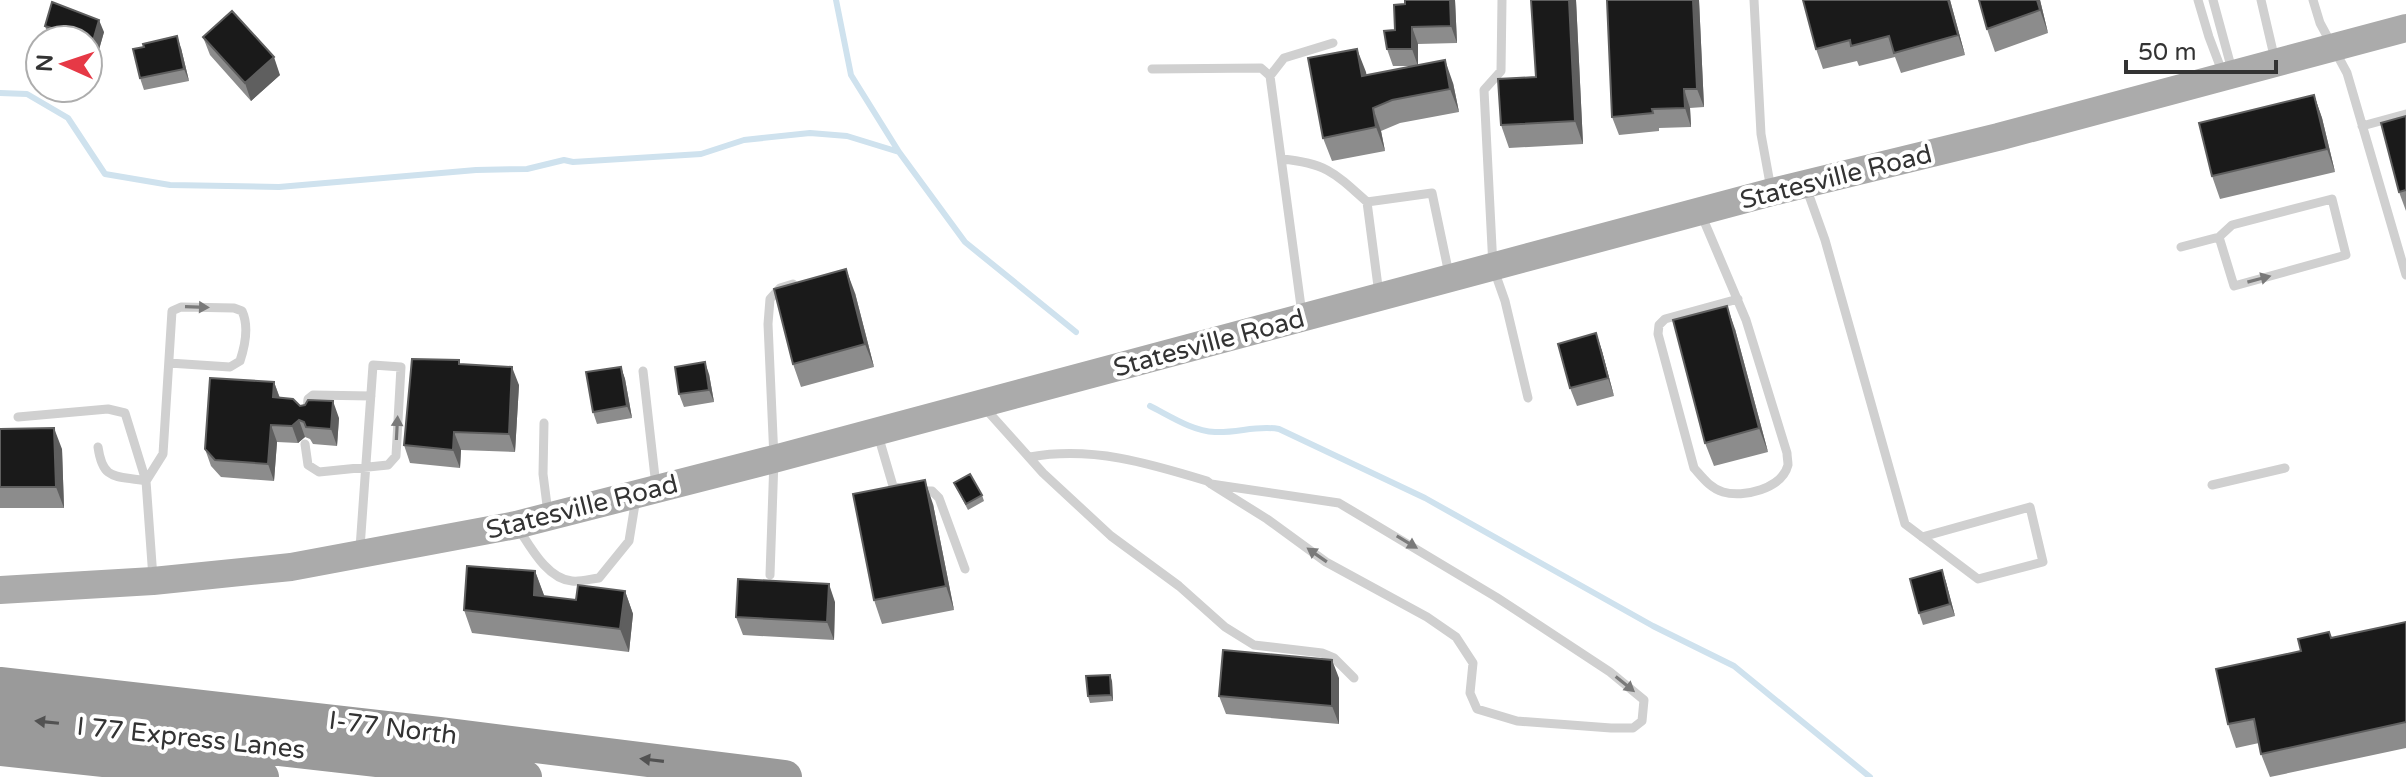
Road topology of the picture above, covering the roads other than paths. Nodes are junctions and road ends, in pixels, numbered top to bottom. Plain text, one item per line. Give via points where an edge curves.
1 (1502, 0) edge
2 (1754, 0) edge
3 (2198, 0) edge
4 (2213, 0) edge
5 (2261, 0) edge
6 (2313, 0) edge
7 (2406, 28) edge
8 (1333, 43) dead end
9 (2334, 48) junction
10 (2276, 63) junction
11 (1152, 69) dead end
12 (1270, 76) junction
13 (2229, 76) junction
14 (2406, 114) edge
15 (2362, 126) junction
16 (1282, 159) junction
17 (1804, 184) junction
18 (1772, 192) junction
19 (1367, 202) junction
20 (1700, 211) junction
21 (2219, 237) junction
22 (2181, 247) dead end
23 (1493, 267) junction
24 (2406, 275) edge
25 (1450, 278) junction
26 (809, 280) edge
27 (1379, 297) junction
28 (1738, 299) junction
29 (1303, 317) junction
30 (169, 363) junction
31 (643, 371) dead end
32 (371, 396) junction
33 (1528, 398) dead end
34 (980, 404) junction
35 (307, 416) edge
36 (18, 417) dead end
37 (544, 423) dead end
38 (878, 431) junction
39 (305, 444) dead end
40 (98, 447) dead end
41 (1030, 457) junction
42 (774, 459) junction
43 (366, 467) junction
44 (2285, 468) dead end
45 (146, 481) junction
46 (1211, 484) junction
47 (2212, 485) dead end
48 (646, 492) junction
49 (548, 517) junction
50 (516, 525) junction
51 (1922, 537) junction
52 (359, 556) junction
53 (965, 569) dead end
54 (770, 575) dead end
55 (153, 581) junction
56 (0, 590) edge
57 (1354, 678) dead end
58 (0, 684) edge
59 (139, 699) junction
60 (0, 717) edge
61 (0, 749) edge
62 (375, 759) junction
63 (262, 777) edge
64 (525, 777) edge
65 (785, 777) edge

1 - 23 lane via 1501,71 1484,90
2 - 18 lane via 1761,134
3 - 13 lane
4 - 13 lane
5 - 10 lane
6 - 9 lane
7 - 9 main road, Statesville Road
8 - 12 lane via 1284,58
9 - 10 main road, Statesville Road
9 - 15 lane
10 - 13 main road, Statesville Road
11 - 12 lane via 1261,68
12 - 16 lane
13 - 17 main road, Statesville Road
14 - 15 lane
15 - 24 lane
16 - 19 lane via 1312,162 1336,174
16 - 29 lane
17 - 18 main road, Statesville Road
17 - 51 lane via 1825,240 1905,524
18 - 20 main road, Statesville Road
19 - 25 lane via 1432,193
19 - 27 lane
20 - 23 main road, Statesville Road
20 - 28 lane
21 -> 21 lane via 2234,286 2346,255 2332,199 2232,225
21 - 22 lane
23 - 25 main road, Statesville Road
23 - 33 lane
25 - 27 main road, Statesville Road
26 - 42 lane via 780,288 770,299
27 - 29 main road, Statesville Road
28 - 28 lane via 1788,465 1772,485 1725,493 1708,485 1694,468 1658,334 1665,319
29 - 34 main road, Statesville Road
30 -> 30 lane via 172,311 242,311 245,347 240,361 230,367
30 - 45 lane via 163,454
31 - 48 lane
32 - 35 lane via 313,395
32 - 43 lane
43 -> 32 lane via 388,465 396,456 401,367 373,365
34 - 38 main road, Statesville Road
34 - 41 lane
36 - 45 lane via 108,409 125,413
37 - 49 lane
38 - 42 main road, Statesville Road
38 - 53 lane via 893,486 932,491 939,498
39 - 43 lane via 308,465 319,472
40 - 45 lane via 107,472
41 - 46 lane via 1098,453
41 - 57 lane via 1111,536 1225,627 1254,645 1322,653
42 - 48 main road, Statesville Road
42 - 54 lane
43 - 52 lane
44 - 47 lane
45 - 55 lane
46 -> 46 lane via 1339,503 1610,672 1644,700 1642,721 1633,728 1517,721 1477,709 1470,693 1473,663 1456,637 1326,562
48 - 49 main road, Statesville Road
48 - 50 lane via 629,541 599,578 570,581 550,570
49 - 50 main road, Statesville Road
50 - 52 main road, Statesville Road
51 - 51 lane via 1978,579 2043,562 2030,507
52 - 55 main road, Statesville Road
55 - 56 main road, Statesville Road
58 - 59 highway, I-77 North
59 - 62 highway
65 -> 59 highway, I-77 North
62 -> 60 highway, I 77 Express Lanes
61 - 63 highway, I 77 Express Lanes
62 - 64 highway, I 77 Express Lanes

